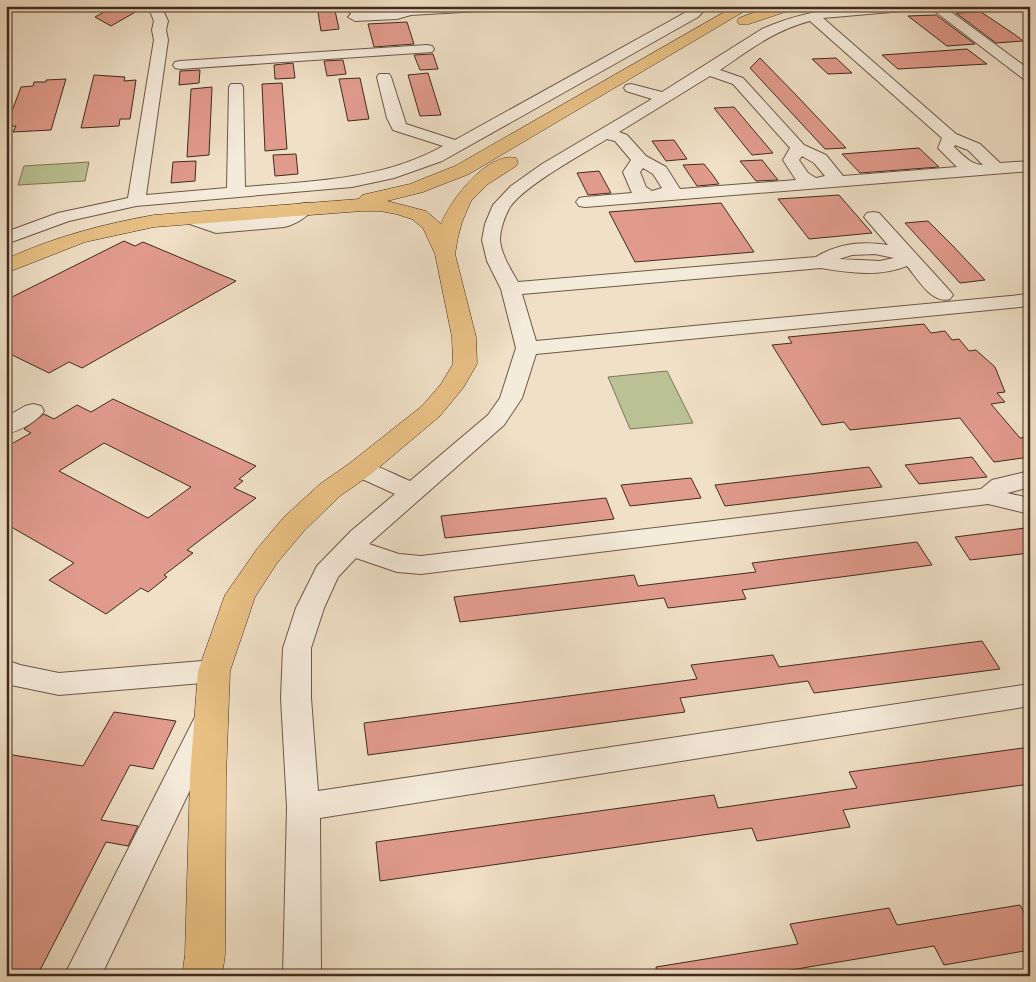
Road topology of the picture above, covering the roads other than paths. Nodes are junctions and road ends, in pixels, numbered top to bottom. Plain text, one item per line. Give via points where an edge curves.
1 (154, 6) edge
2 (496, 6) edge
3 (702, 6) edge
4 (769, 6) edge
5 (788, 6) edge
6 (914, 6) edge
7 (934, 6) edge
8 (742, 11) edge
9 (354, 12) edge
10 (810, 16) junction
11 (359, 33) dead end
12 (428, 49) dead end
13 (391, 51) junction
14 (366, 53) junction
15 (251, 60) junction
16 (226, 62) junction
17 (180, 65) dead end
18 (708, 71) junction
19 (582, 76) junction
20 (384, 77) junction
21 (1030, 77) edge
22 (614, 84) junction
23 (236, 87) junction
24 (631, 88) junction
25 (663, 97) junction
26 (606, 134) junction
27 (456, 145) junction
28 (798, 148) junction
29 (1030, 166) edge
30 (984, 170) junction
31 (824, 183) junction
32 (236, 193) junction
33 (660, 196) junction
34 (136, 201) junction
35 (584, 202) dead end
36 (316, 208) junction
37 (873, 217) dead end
38 (6, 238) edge
39 (445, 254) junction
40 (908, 256) junction
41 (6, 267) edge
42 (510, 289) junction
43 (943, 295) dead end
44 (1030, 300) edge
45 (527, 348) junction
46 (33, 411) dead end
47 (6, 427) edge
48 (360, 469) junction
49 (1030, 479) edge
50 (413, 492) junction
51 (988, 496) junction
52 (1030, 506) edge
53 (351, 547) junction
54 (214, 670) junction
55 (6, 671) edge
56 (1030, 695) edge
57 (211, 714) junction
58 (303, 806) junction
59 (82, 976) edge
60 (202, 976) edge
61 (302, 976) edge

1 - 34 street via 161,21 160,47
2 - 9 street via 410,11 397,15
3 - 19 street
4 - 8 main road
5 - 8 main road
6 - 10 street
7 - 21 street
8 - 22 main road
8 - 24 main road
9 - 11 street
10 - 18 street via 767,32
10 - 30 street via 950,137 946,148 962,165
12 - 13 street
13 - 14 street
13 - 20 street via 395,68
14 - 15 street
14 - 20 street via 370,69
15 - 16 street
15 - 23 street via 248,78
16 - 17 street
16 - 23 street via 224,79
18 - 25 street
18 - 28 street via 738,81
19 - 22 street
19 - 27 street
20 - 27 street via 399,126
22 - 36 main road via 462,170 400,192
23 - 32 street
24 - 25 street
24 - 39 main road via 473,187 457,207 448,230
25 - 26 street
26 - 33 street via 620,138 640,160 631,172 639,190
26 - 42 street via 548,168 502,205 491,240
27 - 32 street via 410,167 352,182
28 - 31 street via 791,160 804,178
28 - 31 street via 820,159 834,176
29 - 30 street
30 - 31 street
31 - 33 street
32 - 34 street
33 - 35 street
34 - 38 street via 64,217
36 - 39 main road via 380,205 419,215 432,225
36 - 41 main road via 154,221 100,230 52,246
37 - 40 street
39 - 48 main road via 464,337 465,364 451,388 431,411
40 - 42 street via 904,262 895,265 857,268 821,262
40 - 43 street
42 - 45 street
44 - 45 street
45 - 50 street via 512,398 496,420
46 - 47 street
48 - 50 street
48 - 54 main road via 330,490 294,524 267,556 240,596
49 - 51 street via 1001,485
50 - 53 street
51 - 52 street
51 - 53 street via 421,566 397,563
53 - 58 street via 328,573 310,608 297,648 296,698
54 - 55 street via 59,684
54 - 57 main road
56 - 58 street
57 - 59 street
57 - 60 main road
58 - 61 street

